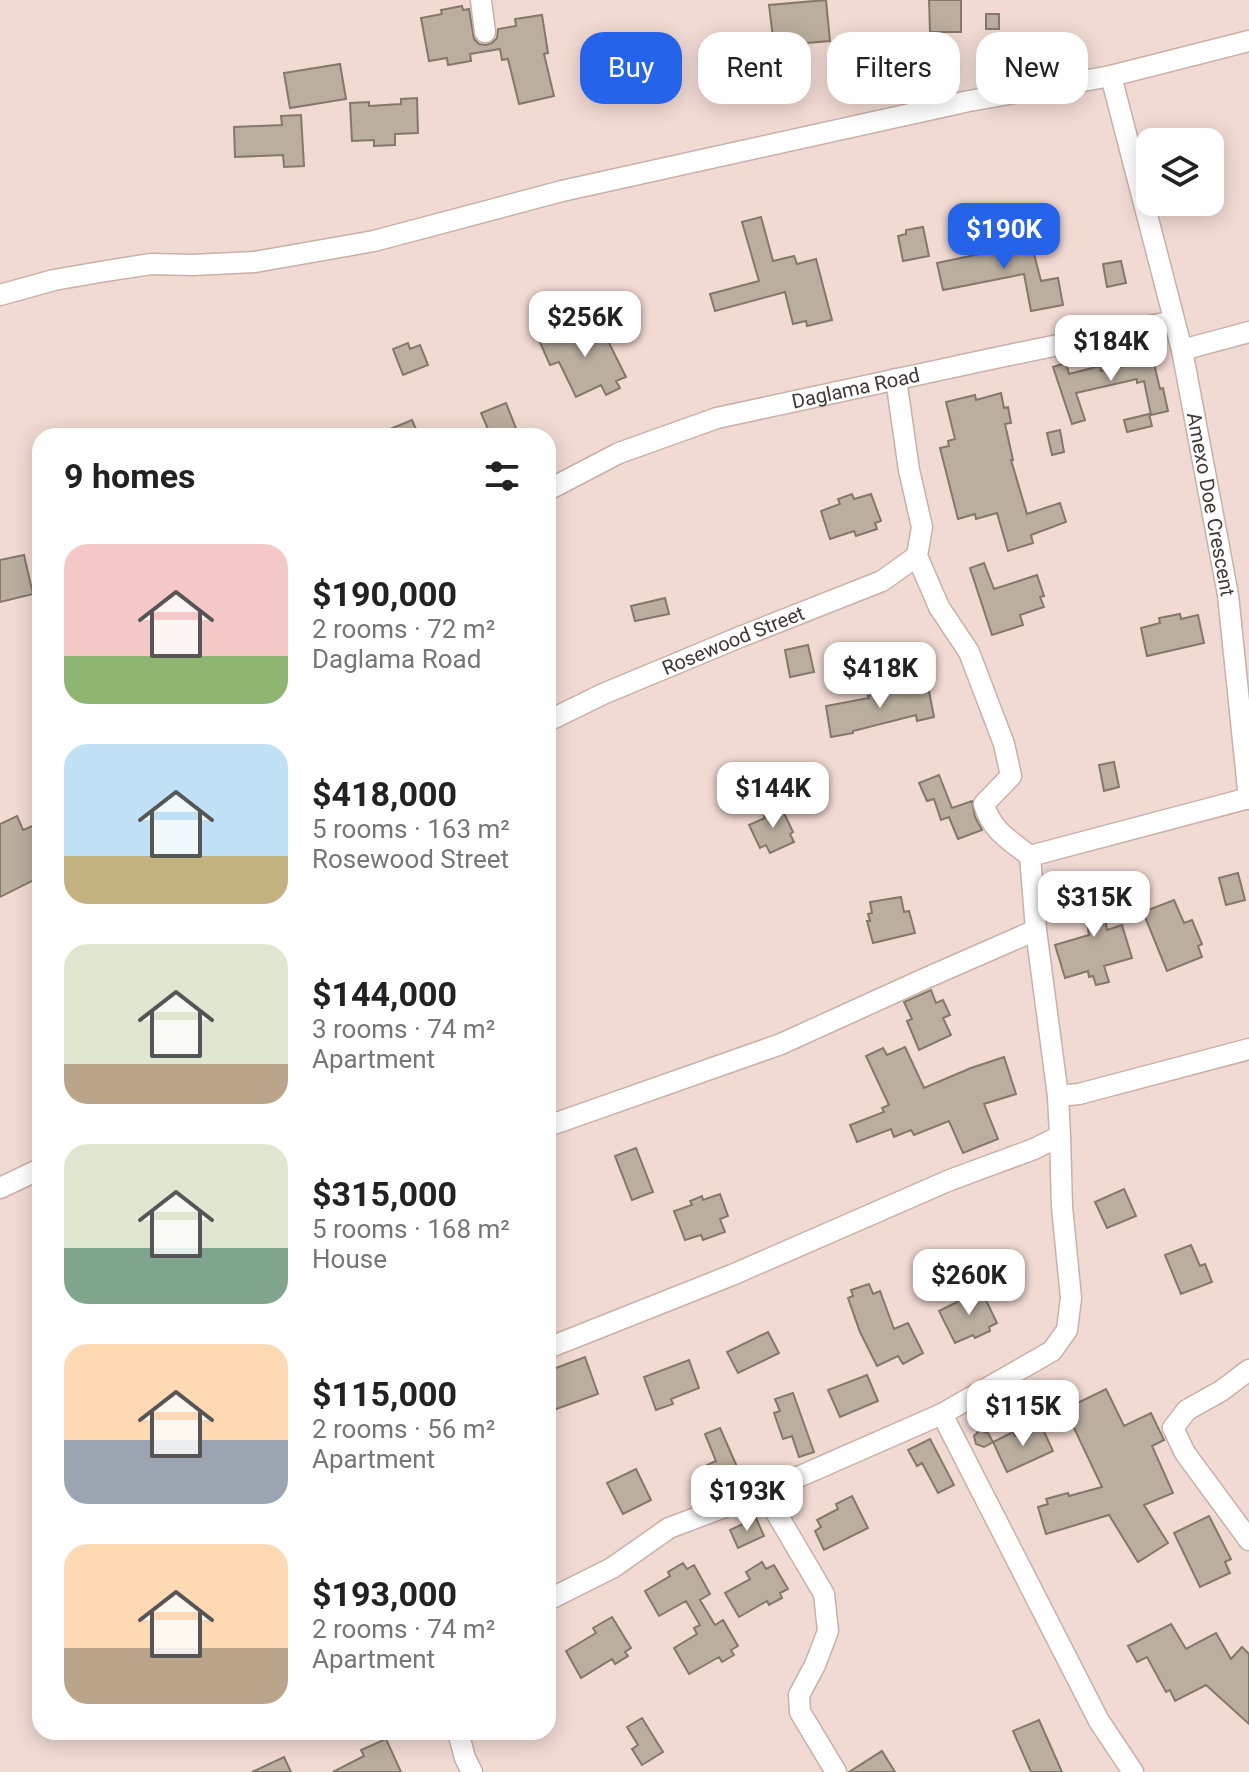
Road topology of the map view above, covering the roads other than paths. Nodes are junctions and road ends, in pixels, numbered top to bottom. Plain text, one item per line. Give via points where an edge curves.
1 (481, 0) edge
2 (485, 32) dead end
3 (1249, 41) edge
4 (1111, 76) junction
5 (0, 295) edge
6 (1174, 321) junction
7 (1249, 332) edge
8 (1182, 350) junction
9 (896, 379) junction
10 (556, 486) edge
11 (917, 556) junction
12 (1249, 590) edge
13 (1228, 595) junction
14 (556, 717) edge
15 (1249, 798) edge
16 (1030, 856) junction
17 (1036, 930) junction
18 (1249, 1049) edge
19 (1058, 1096) junction
20 (556, 1123) edge
21 (1060, 1136) junction
22 (32, 1173) edge
23 (0, 1188) edge
24 (556, 1345) edge
25 (1249, 1370) edge
26 (942, 1414) junction
27 (764, 1492) junction
28 (1249, 1540) edge
29 (556, 1596) edge
30 (460, 1740) edge
31 (472, 1772) edge
32 (836, 1772) edge
33 (1133, 1772) edge

1 - 2 street
3 - 4 street
4 - 5 street via 969,101 562,191 374,241 255,262 151,264
4 - 6 street, Amexo Doe Crescent
6 - 8 street, Amexo Doe Crescent
6 - 9 street, Daglama Road
7 - 8 street
8 - 13 street, Amexo Doe Crescent
9 - 10 street, Daglama Road via 717,418 619,453
9 - 11 street via 922,527
11 - 14 street, Rosewood Street via 882,581
11 - 16 street via 939,607 969,652 1004,744 1011,776 984,804 988,818
12 - 13 street
13 - 15 street, Amexo Doe Crescent
15 - 16 street
16 - 17 street
17 - 19 street
17 - 20 street via 781,1044
18 - 19 street
19 - 21 street
21 - 24 street
21 - 26 street via 1071,1298 1067,1330 1052,1351
22 - 23 street
25 - 28 street via 1187,1410 1173,1428 1185,1453
26 - 27 street
26 - 33 street via 1099,1721
27 - 29 street via 669,1528 612,1568
27 - 32 street via 824,1594 828,1631 799,1695 800,1712
30 - 31 street

